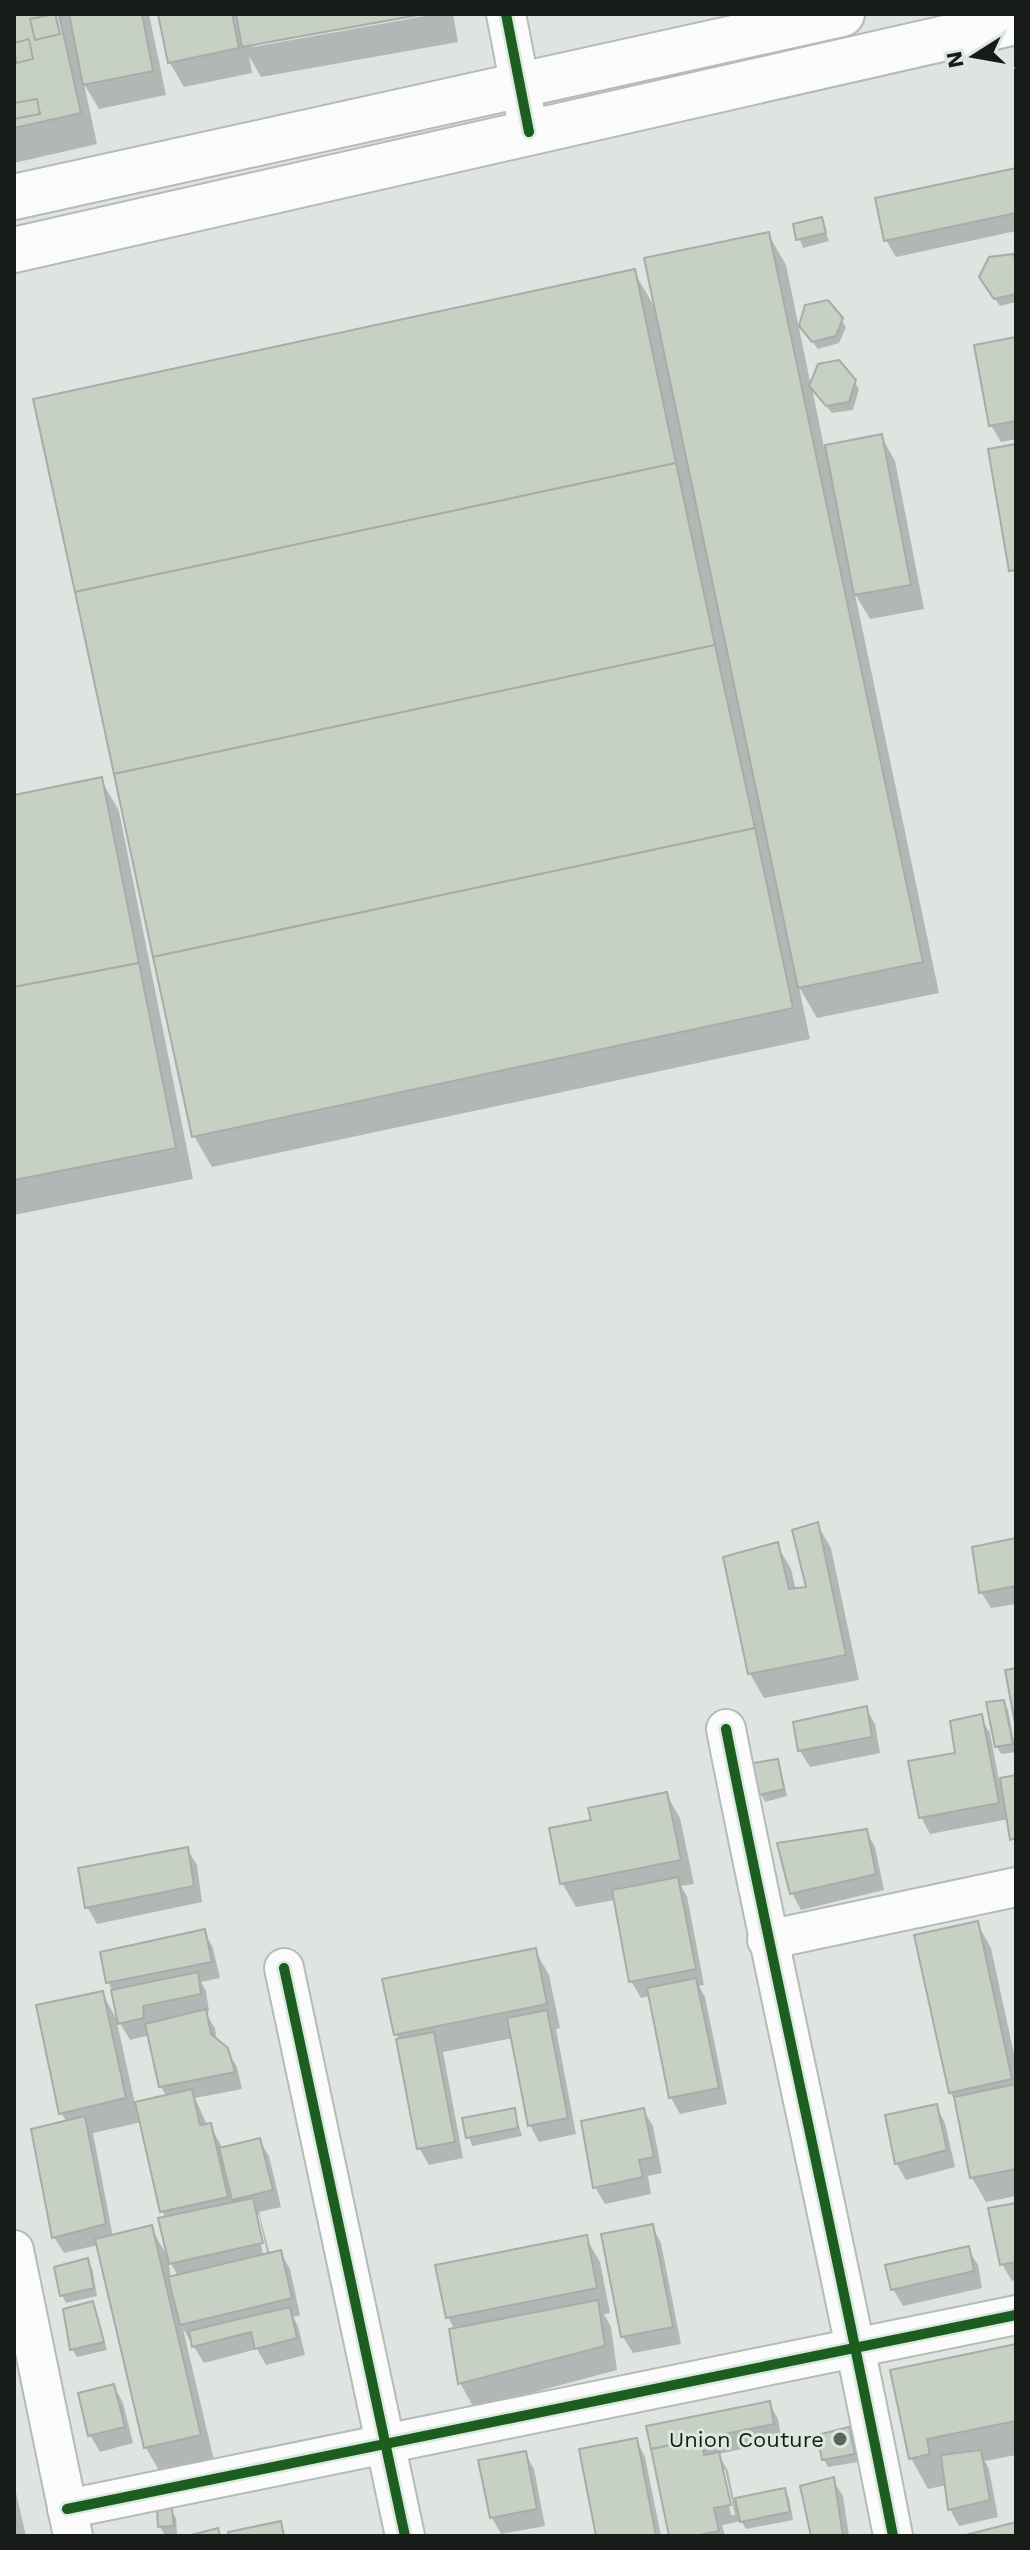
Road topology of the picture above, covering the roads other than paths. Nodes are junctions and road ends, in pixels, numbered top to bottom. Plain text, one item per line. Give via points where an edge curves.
1 (506, 14) edge
2 (842, 14) edge
3 (1016, 22) edge
4 (522, 87) junction
5 (529, 132) junction
6 (14, 197) edge
7 (14, 250) edge
8 (726, 1729) dead end
9 (1016, 1887) edge
10 (767, 1940) junction
11 (284, 1968) dead end
12 (14, 2250) edge
13 (1016, 2315) edge
14 (857, 2349) junction
15 (29, 2395) edge
16 (386, 2444) junction
17 (70, 2522) edge
18 (405, 2536) edge
19 (893, 2536) edge

1 - 4 street
2 - 4 main road
3 - 5 main road
4 - 5 street
4 - 6 main road
5 - 7 main road
8 - 10 street
9 - 10 street
10 - 14 street
11 - 16 street
12 - 15 street
13 - 14 street
14 - 16 street
14 - 19 street
15 - 17 street
16 - 17 street
16 - 18 street

